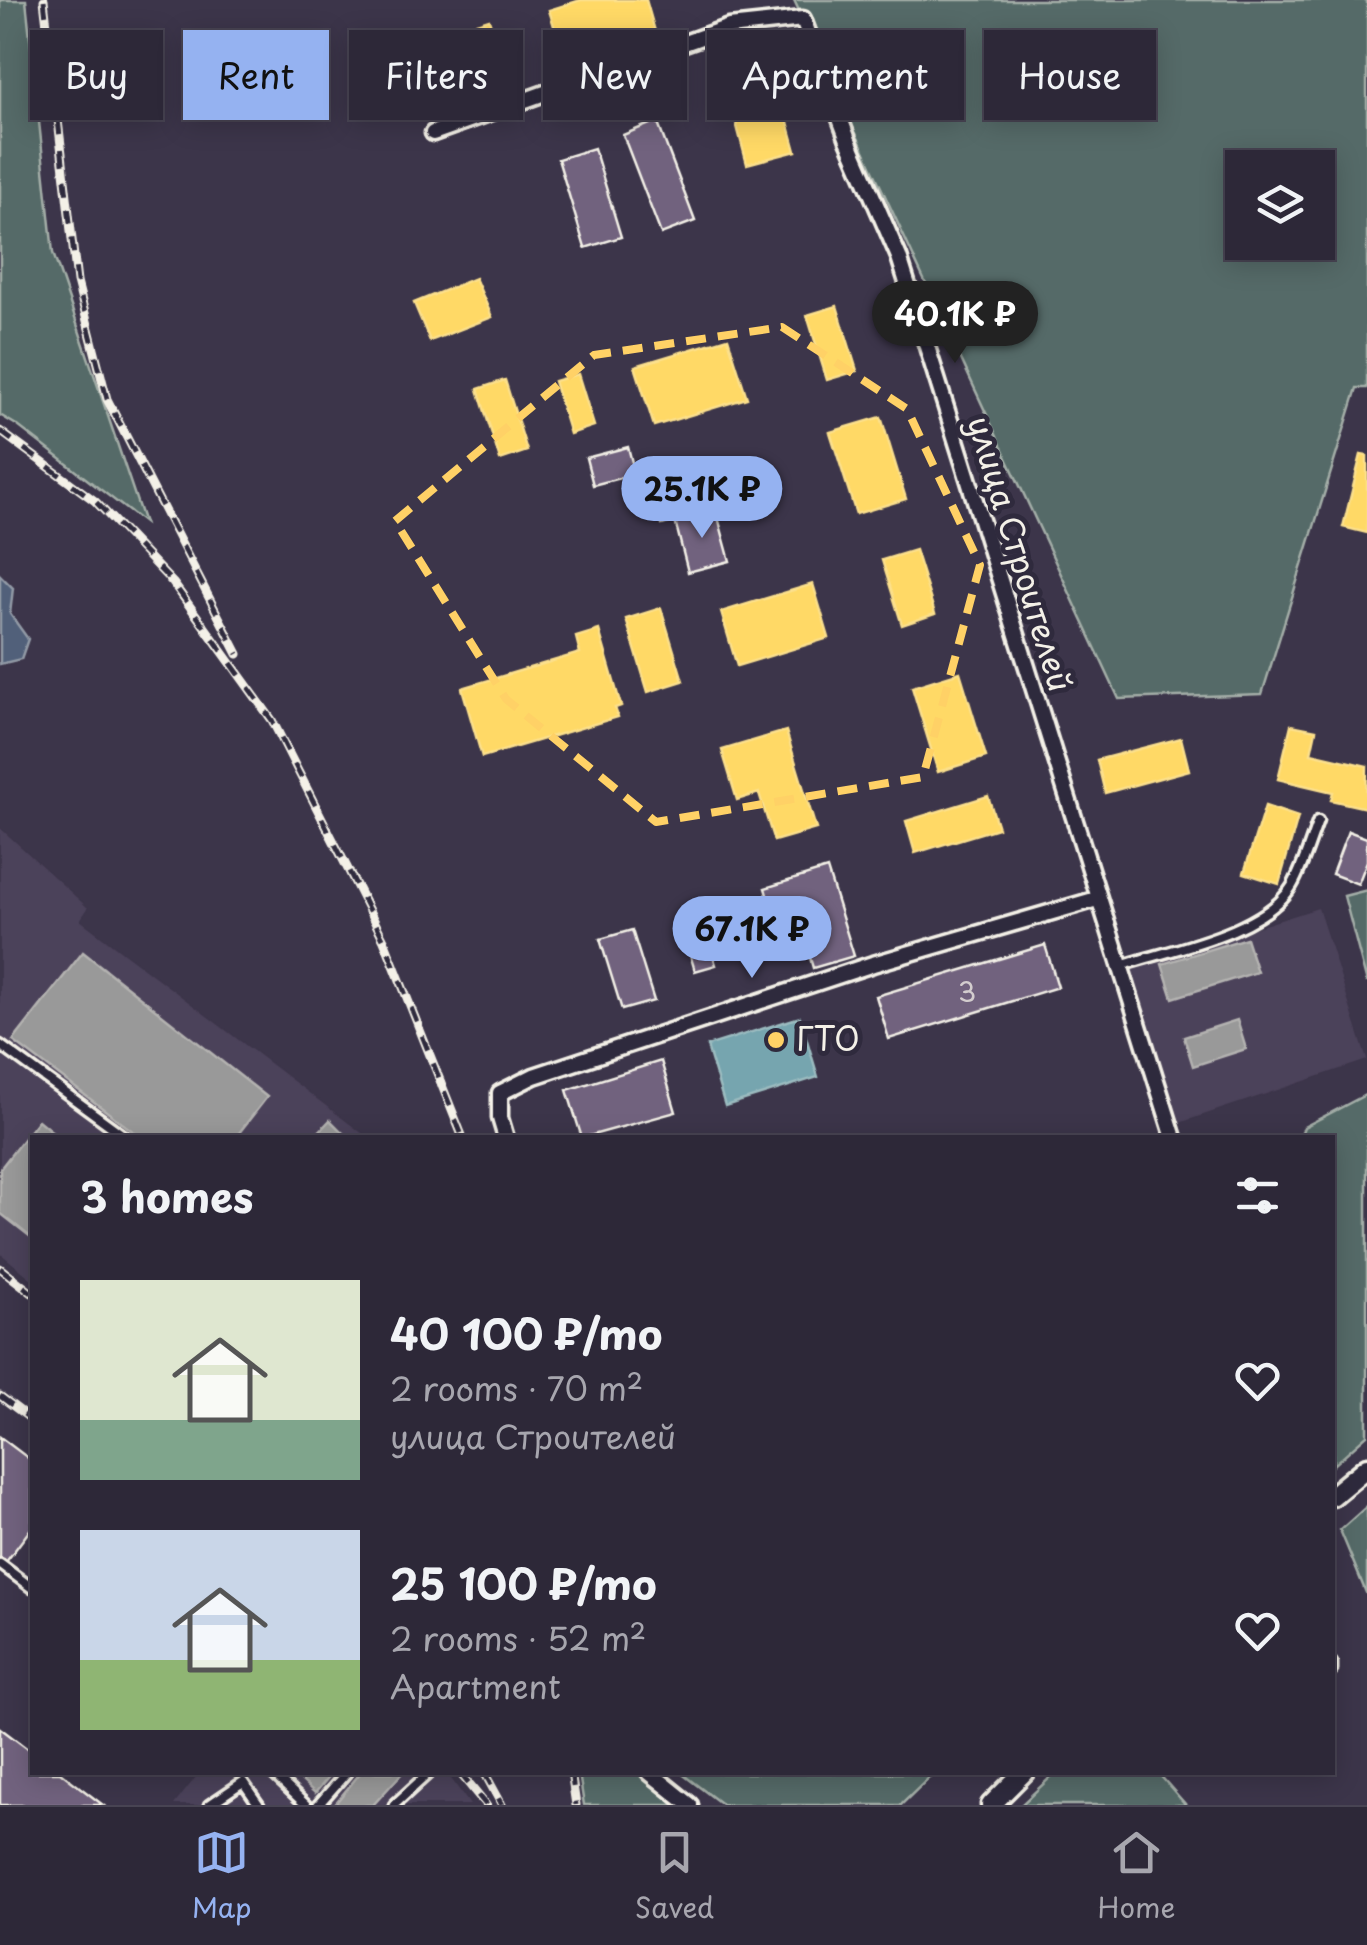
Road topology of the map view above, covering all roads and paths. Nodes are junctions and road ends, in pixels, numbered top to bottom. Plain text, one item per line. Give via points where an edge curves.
1 (433, 132) dead end
2 (1318, 822) dead end
3 (1097, 899) junction
4 (1120, 966) junction
5 (0, 1045) edge
6 (123, 1135) edge
7 (505, 1135) edge
8 (1173, 1135) edge
9 (1367, 1467) edge
10 (1335, 1494) edge
11 (0, 1564) edge
12 (30, 1586) edge
13 (275, 1775) edge
14 (344, 1775) edge
15 (427, 1775) edge
16 (653, 1775) edge
17 (1021, 1775) edge
18 (209, 1805) edge
19 (259, 1805) edge
20 (306, 1805) edge
21 (318, 1805) edge
22 (394, 1805) edge
23 (690, 1805) edge
24 (991, 1805) edge

1 - 3 street, улица Строителей via 730,27 803,19 899,257
2 - 4 lane via 1280,902 1235,929
3 - 4 street, улица Строителей
3 - 7 street via 873,964 534,1076 500,1094
4 - 8 street, улица Строителей
5 - 6 lane
9 - 10 street
11 - 12 lane
13 - 20 lane
14 - 21 lane
15 - 22 lane
16 - 23 street
17 - 24 street
18 - 19 lane via 242,1782

